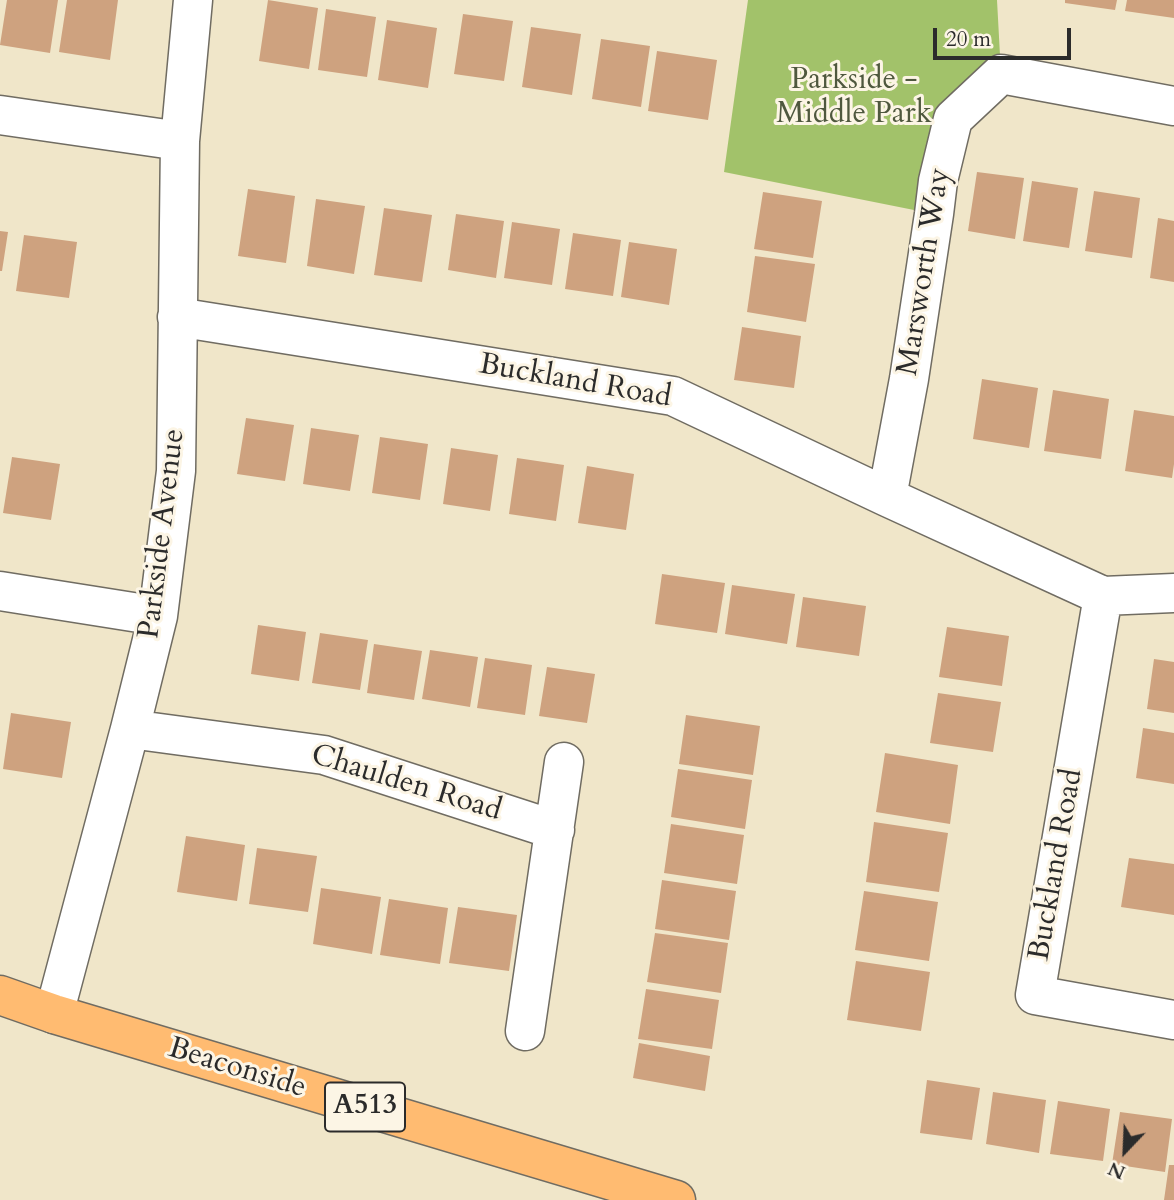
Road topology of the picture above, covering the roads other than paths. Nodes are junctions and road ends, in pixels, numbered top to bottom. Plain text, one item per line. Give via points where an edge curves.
1 (193, 0) edge
2 (1174, 106) edge
3 (0, 115) edge
4 (180, 141) junction
5 (177, 317) junction
6 (887, 497) junction
7 (0, 591) edge
8 (1174, 593) edge
9 (1103, 596) junction
10 (158, 616) junction
11 (130, 729) junction
12 (564, 762) dead end
13 (555, 830) junction
14 (0, 995) edge
15 (54, 1014) junction
16 (1174, 1020) edge
17 (526, 1031) dead end
18 (676, 1200) edge

1 - 4 street, Parkside Avenue
2 - 6 street, Marsworth Way via 1001,74 953,119 938,181
3 - 4 street
4 - 5 street, Parkside Avenue
5 - 6 street, Buckland Road via 673,396
5 - 10 street, Parkside Avenue via 176,471
6 - 9 street, Buckland Road
7 - 10 street
8 - 9 street, Buckland Road
9 - 16 street, Buckland Road via 1035,995
10 - 11 street, Parkside Avenue
11 - 13 street, Chaulden Road via 324,755
11 - 15 street, Parkside Avenue
12 - 13 street
13 - 17 street
14 - 15 highway, Beaconside / A513
15 - 18 highway, Beaconside / A513

